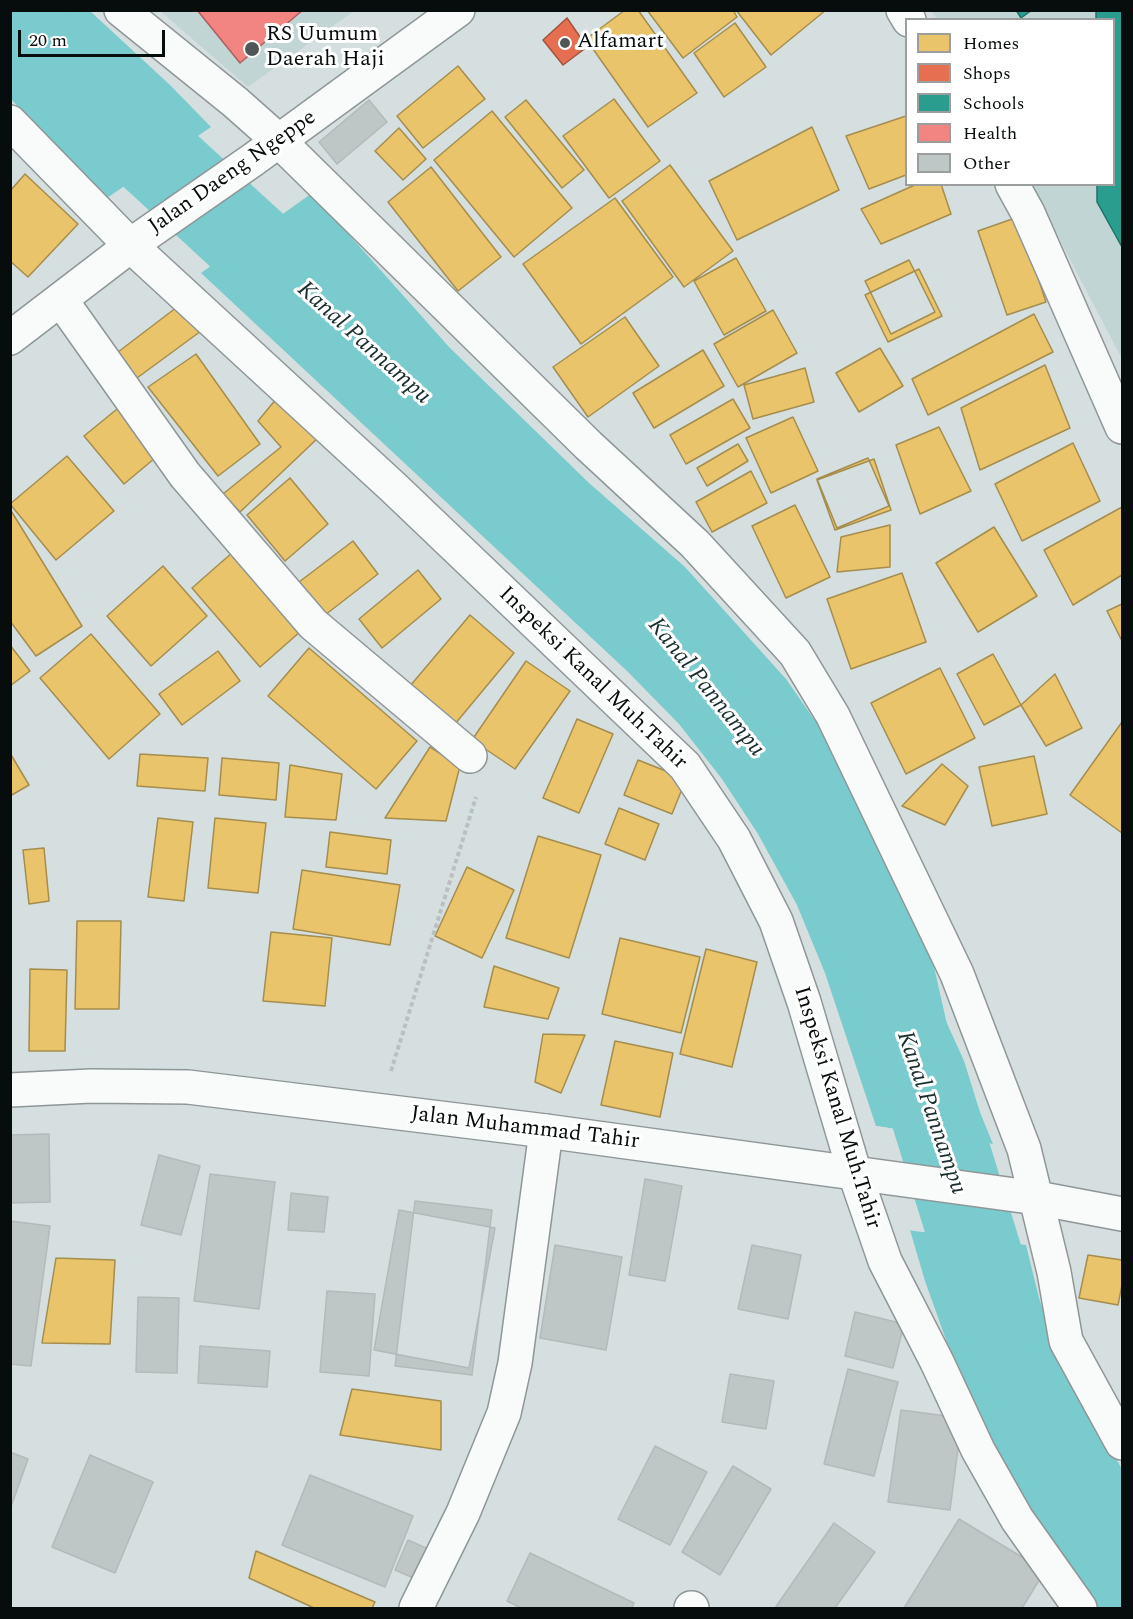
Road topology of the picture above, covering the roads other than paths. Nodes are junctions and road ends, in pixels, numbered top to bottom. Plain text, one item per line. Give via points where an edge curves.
1 (121, 10) edge
2 (458, 10) edge
3 (10, 122) edge
4 (267, 150) junction
5 (1013, 186) edge
6 (136, 242) junction
7 (61, 300) junction
8 (10, 338) edge
9 (1122, 427) edge
10 (470, 756) road end
11 (10, 1090) edge
12 (546, 1131) junction
13 (855, 1174) junction
14 (1037, 1198) junction
15 (1122, 1214) edge
16 (1122, 1443) edge
17 (416, 1608) edge
18 (1080, 1608) edge

1 - 4 street via 235,102
2 - 4 street, Jalan Daeng Ngeppe
3 - 6 street, Inspeksi Kanal Muh.Tahir
4 - 6 street, Jalan Daeng Ngeppe
4 - 14 street via 695,544 795,653 833,716 957,974 1024,1149
5 - 9 street
6 - 7 street, Jalan Daeng Ngeppe
6 - 13 street, Inspeksi Kanal Muh.Tahir via 685,766 734,839 776,921
7 - 8 street, Jalan Daeng Ngeppe
7 - 10 street via 185,475 313,624
11 - 12 street, Jalan Muhammad Tahir via 188,1087
12 - 13 street, Jalan Muhammad Tahir
12 - 17 street via 515,1363 504,1413 463,1513
13 - 14 street, Jalan Muhammad Tahir
13 - 18 street, Inspeksi Kanal Muh.Tahir via 885,1261 978,1450 1017,1520
14 - 15 street, Jalan Muhammad Tahir
14 - 16 street via 1066,1341

